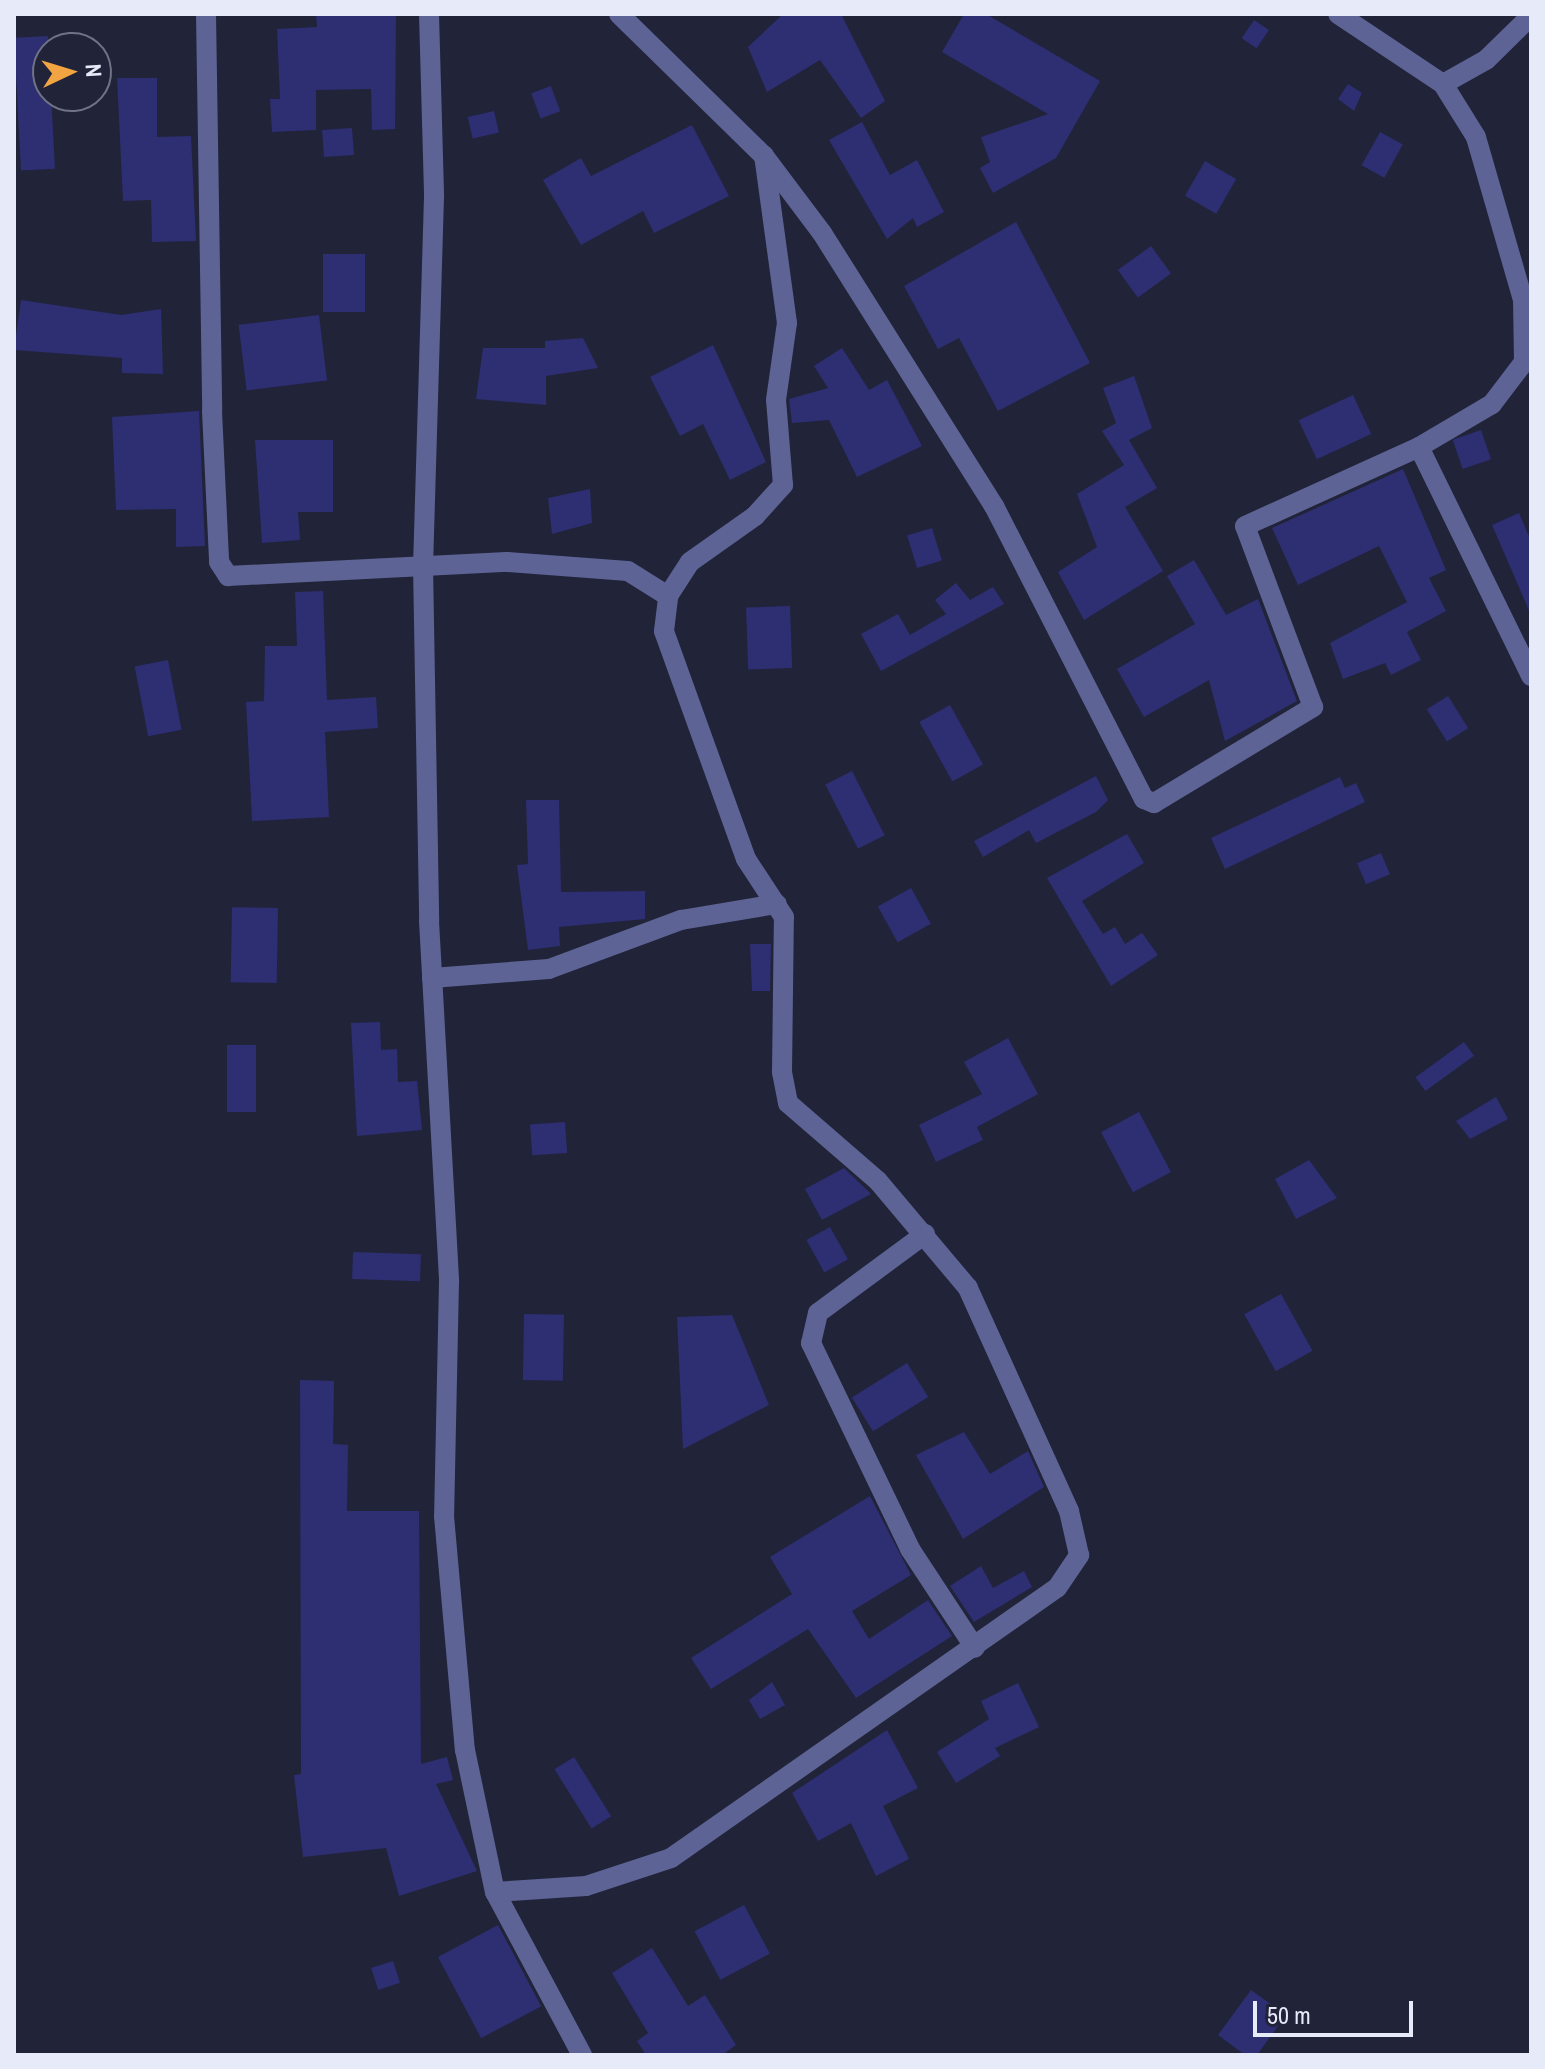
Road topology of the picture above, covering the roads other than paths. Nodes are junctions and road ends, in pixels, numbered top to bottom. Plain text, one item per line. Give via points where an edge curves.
1 (206, 14) edge
2 (429, 14) edge
3 (619, 14) edge
4 (1338, 14) edge
5 (1531, 16) edge
6 (1443, 84) junction
7 (764, 156) junction
8 (1419, 447) junction
9 (423, 565) junction
10 (668, 596) junction
11 (1531, 676) edge
12 (777, 904) junction
13 (432, 978) junction
14 (925, 1234) junction
15 (975, 1648) junction
16 (495, 1892) junction
17 (582, 2055) edge

1 - 9 street via 219,562 228,576 243,579
2 - 9 street via 434,197
3 - 7 street
4 - 6 street
5 - 6 street via 1486,60
6 - 8 street via 1476,137 1528,331 1513,384
7 - 8 street via 873,308 994,506 1144,799 1165,801 1313,707 1245,526
7 - 10 street via 787,323 776,400 783,485 755,516 690,562
8 - 11 street
9 - 10 street via 605,567 628,571
9 - 13 street
10 - 12 street via 664,631 672,660 746,859
12 - 13 street via 681,920 549,969
12 - 14 street via 787,932 782,1072 788,1103
13 - 16 street via 449,1282 444,1516 465,1750
14 - 15 street via 968,1288 1078,1536 1074,1572
14 - 15 street via 818,1313 811,1343 910,1549
15 - 16 street via 671,1858 586,1886
16 - 17 street

